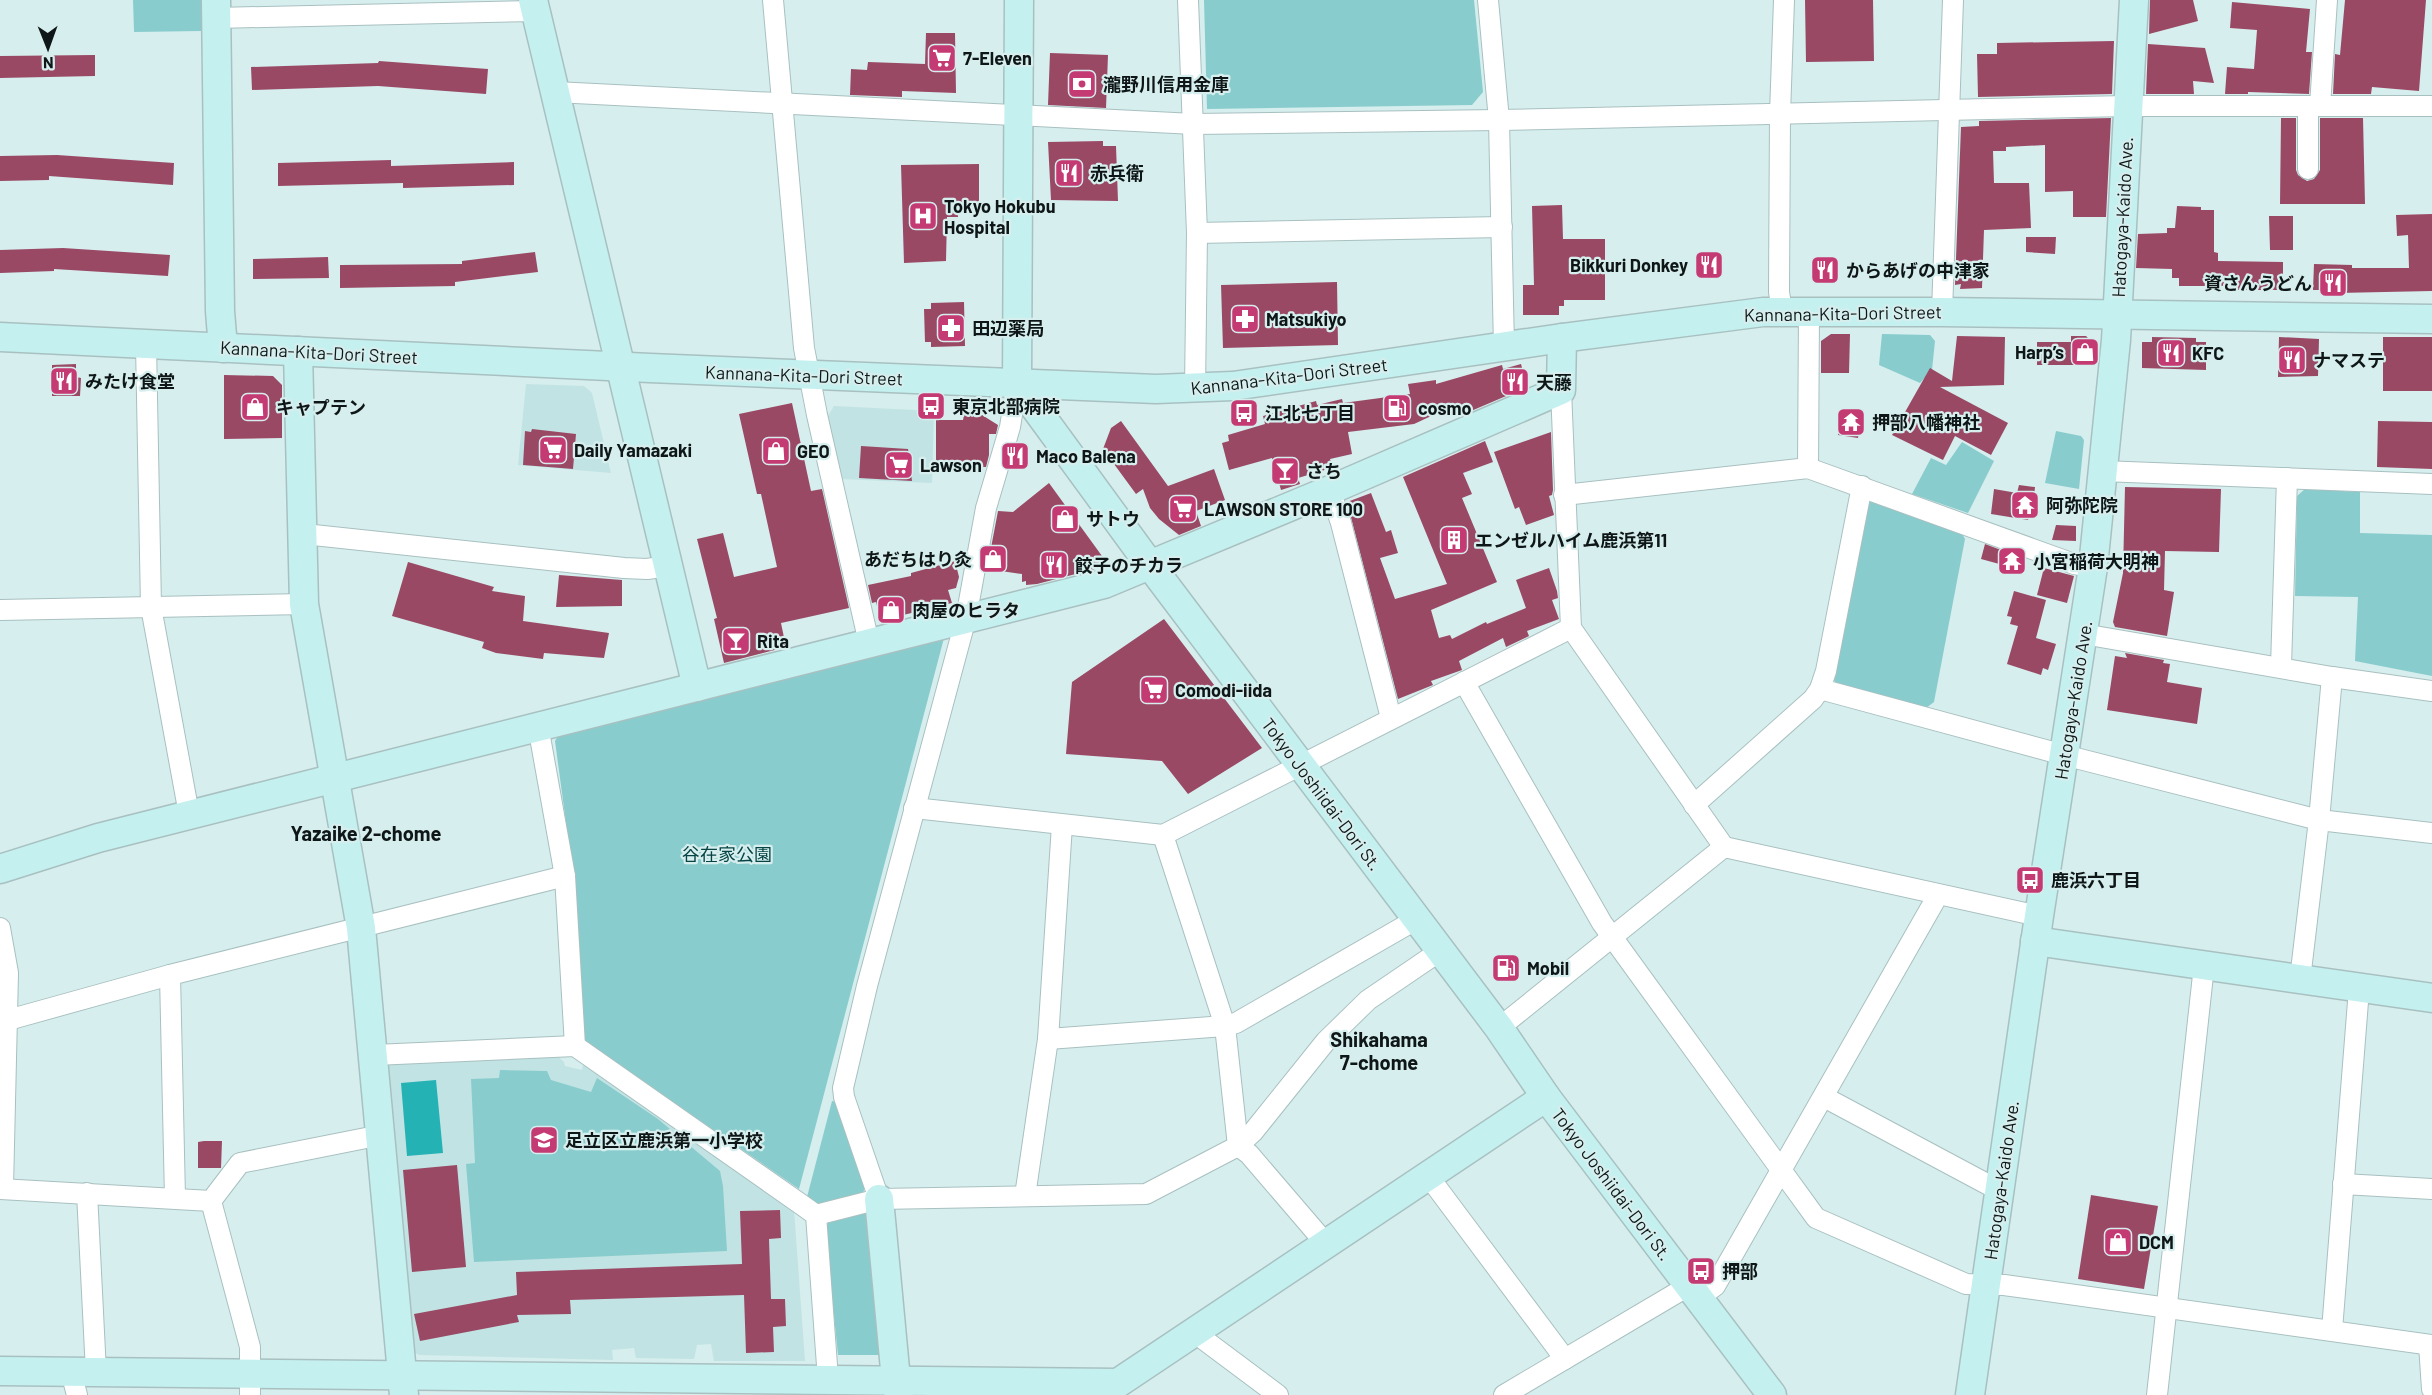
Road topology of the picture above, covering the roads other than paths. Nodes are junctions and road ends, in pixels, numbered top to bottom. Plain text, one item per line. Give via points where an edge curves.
1 (773, 0) edge
2 (1019, 0) edge
3 (1188, 0) edge
4 (1488, 0) edge
5 (1784, 0) edge
6 (1953, 0) edge
7 (2134, 0) edge
8 (2327, 0) edge
9 (534, 5) edge
10 (216, 9) edge
11 (555, 92) junction
12 (782, 103) junction
13 (2127, 106) junction
14 (2314, 106) junction
15 (2432, 106) edge
16 (1949, 110) junction
17 (1780, 114) junction
18 (1018, 116) junction
19 (1499, 120) junction
20 (1194, 124) junction
21 (2308, 169) dead end
22 (1502, 227) junction
23 (1197, 233) junction
24 (1796, 311) junction
25 (1942, 312) junction
26 (2117, 314) junction
27 (2432, 319) edge
28 (0, 337) edge
29 (1562, 338) junction
30 (146, 344) junction
31 (1504, 347) junction
32 (223, 348) junction
33 (298, 351) junction
34 (621, 367) junction
35 (810, 375) junction
36 (1017, 383) junction
37 (1195, 389) junction
38 (1561, 390) junction
39 (1808, 468) junction
40 (2102, 471) junction
41 (2287, 478) junction
42 (2432, 484) edge
43 (1862, 486) junction
44 (1330, 490) junction
45 (1564, 495) junction
46 (304, 534) junction
47 (1150, 565) junction
48 (668, 566) junction
49 (2092, 567) junction
50 (304, 604) junction
51 (151, 607) junction
52 (0, 610) edge
53 (966, 618) junction
54 (1571, 628) junction
55 (2083, 634) junction
56 (869, 644) junction
57 (2281, 666) junction
58 (2332, 677) junction
59 (1464, 682) junction
60 (698, 687) junction
61 (1820, 689) junction
62 (2432, 692) edge
63 (1391, 718) junction
64 (538, 726) junction
65 (2064, 755) junction
66 (1300, 765) junction
67 (335, 777) junction
68 (1694, 805) junction
69 (914, 808) junction
70 (189, 814) junction
71 (2319, 820) junction
72 (1062, 825) junction
73 (2432, 833) edge
74 (1163, 835) junction
75 (1724, 847) junction
76 (0, 869) edge
77 (565, 876) junction
78 (1938, 895) junction
79 (1417, 919) junction
80 (0, 928) edge
81 (361, 928) junction
82 (2037, 928) junction
83 (1612, 937) junction
84 (1440, 951) junction
85 (2204, 966) junction
86 (170, 975) junction
87 (2300, 979) junction
88 (2359, 989) junction
89 (2432, 998) edge
90 (8, 1020) junction
91 (1225, 1026) junction
92 (1498, 1028) junction
93 (1048, 1039) junction
94 (575, 1046) junction
95 (374, 1054) junction
96 (3, 1094) edge
97 (1546, 1097) junction
98 (1824, 1097) junction
99 (381, 1135) junction
100 (1238, 1146) junction
101 (1782, 1170) junction
102 (1429, 1176) junction
103 (2343, 1184) junction
104 (1, 1188) edge
105 (2432, 1189) edge
106 (2000, 1191) junction
107 (87, 1192) junction
108 (1024, 1196) junction
109 (175, 1198) junction
110 (879, 1199) junction
111 (211, 1201) junction
112 (816, 1215) junction
113 (1327, 1245) junction
114 (1986, 1286) junction
115 (1695, 1291) junction
116 (2166, 1308) junction
117 (2332, 1330) junction
118 (1195, 1333) junction
119 (2431, 1345) edge
120 (1565, 1359) junction
121 (0, 1371) edge
122 (81, 1380) edge
123 (251, 1384) edge
124 (403, 1386) edge
125 (692, 1387) edge
126 (830, 1387) edge
127 (897, 1388) edge
128 (1118, 1389) edge
129 (2432, 1389) edge
130 (1518, 1392) edge
131 (1278, 1395) edge
132 (1772, 1395) edge
133 (1970, 1395) edge
134 (2157, 1395) edge

1 - 12 street
2 - 18 street
3 - 20 street
4 - 19 street
5 - 17 street
6 - 16 street
7 - 13 street, Hatogaya-Kaido Ave.
8 - 14 street
9 - 10 street
9 - 11 street
10 - 32 street
11 - 12 street
11 - 34 street
12 - 18 street
12 - 35 street via 804,348
13 - 14 street
13 - 16 street
13 - 26 street, Hatogaya-Kaido Ave.
14 - 15 street
14 - 21 street
16 - 17 street
16 - 25 street
17 - 19 street
17 - 24 street via 1779,292
18 - 20 street
18 - 36 street
19 - 20 street
19 - 22 street
20 - 23 street
22 - 23 street
22 - 31 street
23 - 37 street
24 - 25 street, Kannana-Kita-Dori Street
24 - 29 street, Kannana-Kita-Dori Street via 1740,314
24 - 39 street
25 - 26 street, Kannana-Kita-Dori Street
26 - 27 street, Kannana-Kita-Dori Street
26 - 40 street, Hatogaya-Kaido Ave.
28 - 30 street, Kannana-Kita-Dori Street
29 - 31 street, Kannana-Kita-Dori Street
29 - 38 street
30 - 32 street, Kannana-Kita-Dori Street
30 - 51 street
31 - 37 street, Kannana-Kita-Dori Street
32 - 33 street, Kannana-Kita-Dori Street
33 - 34 street, Kannana-Kita-Dori Street
33 - 46 street
34 - 35 street, Kannana-Kita-Dori Street
34 - 48 street
35 - 36 street, Kannana-Kita-Dori Street
35 - 56 street
36 - 37 street, Kannana-Kita-Dori Street
36 - 47 street, Tokyo Joshiidai-Dori St.
36 - 53 street via 1010,427 986,508
38 - 44 street
38 - 45 street
39 - 43 street
39 - 45 street
40 - 41 street
40 - 49 street, Hatogaya-Kaido Ave.
41 - 42 street
41 - 57 street
43 - 49 street via 2074,564
43 - 61 street
44 - 47 street
44 - 63 street
45 - 54 street
46 - 48 street via 624,568
46 - 50 street
47 - 53 street via 1104,584
47 - 66 street, Tokyo Joshiidai-Dori St.
48 - 60 street
49 - 55 street, Hatogaya-Kaido Ave.
50 - 51 street
50 - 67 street
51 - 52 street
51 - 70 street
53 - 56 street
53 - 69 street
54 - 59 street
54 - 68 street
55 - 57 street
55 - 65 street, Hatogaya-Kaido Ave.
56 - 60 street
57 - 58 street
58 - 62 street
58 - 71 street
59 - 63 street
59 - 83 street
60 - 64 street
61 - 65 street
61 - 68 street
63 - 66 street
64 - 67 street
64 - 77 street
65 - 71 street
65 - 82 street, Hatogaya-Kaido Ave.
66 - 74 street
66 - 79 street, Tokyo Joshiidai-Dori St.
67 - 70 street
67 - 81 street
68 - 75 street
69 - 72 street
69 - 110 street via 843,1088
70 - 76 street
71 - 73 street
71 - 87 street
72 - 74 street
72 - 93 street
74 - 91 street
75 - 78 street
75 - 83 street
77 - 81 street
77 - 94 street
78 - 82 street
78 - 98 street
79 - 84 street, Tokyo Joshiidai-Dori St.
79 - 91 street
80 - 90 street via 8,973
81 - 86 street
81 - 95 street
82 - 85 street
82 - 106 street, Hatogaya-Kaido Ave.
83 - 92 street
83 - 101 street
84 - 92 street, Tokyo Joshiidai-Dori St.
84 - 100 street via 1368,1000 1326,1041 1254,1132
85 - 87 street
85 - 116 street
86 - 90 street
86 - 109 street
87 - 88 street
88 - 89 street
88 - 103 street
90 - 96 street
91 - 93 street
91 - 100 street
92 - 97 street, Tokyo Joshiidai-Dori St.
93 - 108 street
94 - 95 street
94 - 112 street
95 - 99 street
96 - 104 street
97 - 102 street
97 - 115 street, Tokyo Joshiidai-Dori St.
98 - 101 street
98 - 106 street
99 - 111 street via 240,1163
99 - 124 street
100 - 108 street via 1146,1194
100 - 113 street
101 - 114 street via 1816,1218 1966,1284
101 - 115 street via 1715,1286
102 - 113 street
102 - 120 street
103 - 105 street
103 - 117 street
104 - 107 street
106 - 114 street, Hatogaya-Kaido Ave.
107 - 109 street
107 - 122 street
108 - 110 street
109 - 111 street
110 - 112 street
110 - 127 street
111 - 123 street via 250,1347
112 - 126 street
113 - 118 street
114 - 116 street via 2004,1285
114 - 133 street, Hatogaya-Kaido Ave.
115 - 120 street
115 - 132 street, Tokyo Joshiidai-Dori St.
116 - 117 street
116 - 134 street
117 - 119 street
118 - 128 street
118 - 131 street
119 - 129 street
120 - 130 street
121 - 122 street
122 - 123 street
123 - 124 street
124 - 125 street
125 - 126 street
126 - 127 street
127 - 128 street

